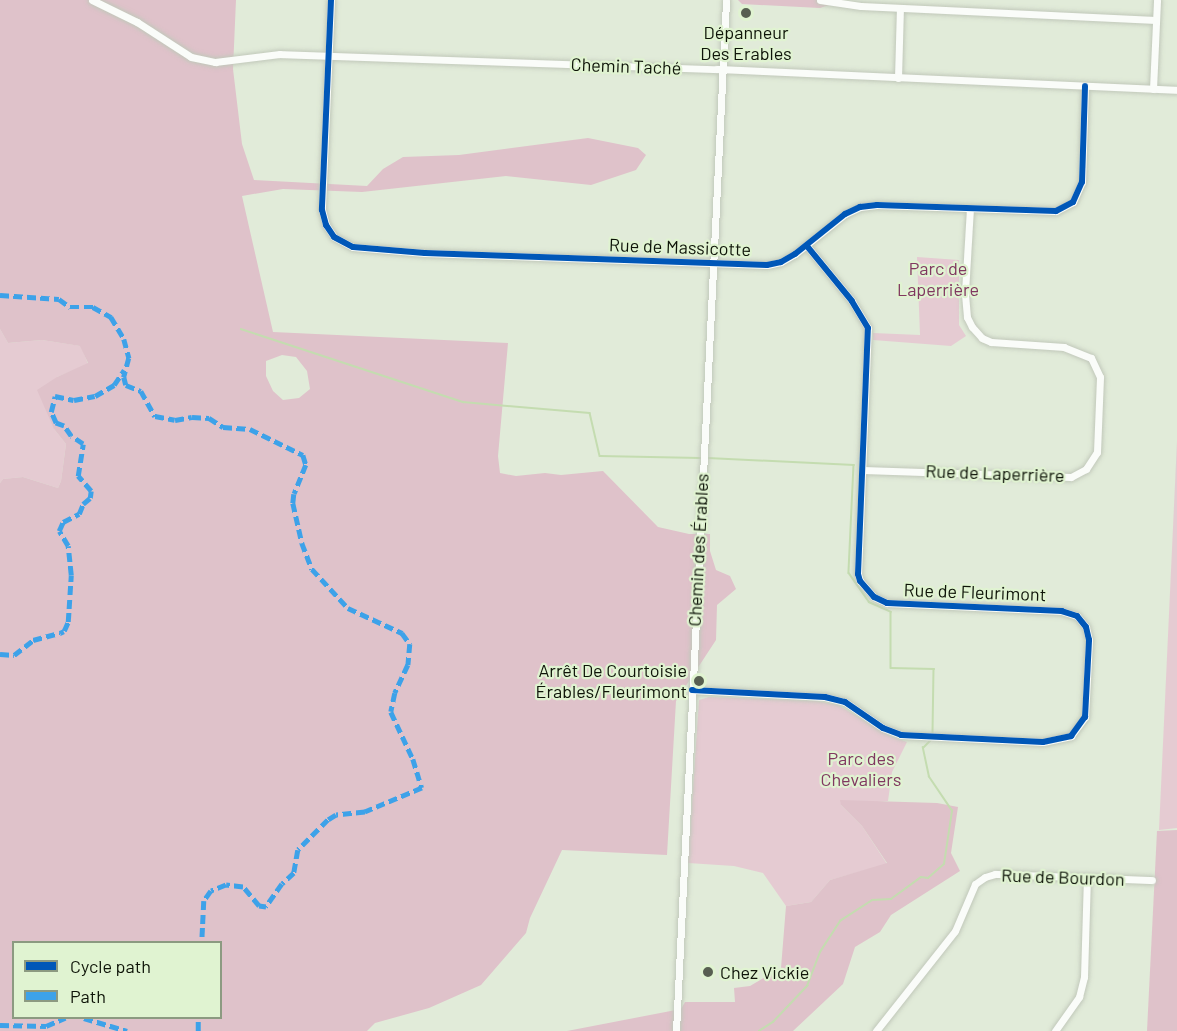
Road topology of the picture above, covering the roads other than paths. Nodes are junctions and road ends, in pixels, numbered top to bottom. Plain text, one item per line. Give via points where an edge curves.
1 (92, 0) edge
2 (331, 0) edge
3 (726, 0) edge
4 (820, 0) edge
5 (1157, 0) edge
6 (852, 2) edge
7 (900, 8) junction
8 (1156, 20) junction
9 (330, 56) junction
10 (723, 69) junction
11 (898, 78) junction
12 (1085, 86) junction
13 (1153, 89) junction
14 (1177, 90) edge
15 (970, 210) junction
16 (807, 246) junction
17 (712, 264) junction
18 (863, 470) junction
19 (692, 690) junction
20 (1087, 878) junction
21 (1152, 879) dead end
22 (676, 1031) edge
23 (876, 1031) edge
24 (1055, 1031) edge

1 - 9 street, Chemin Taché via 201,60 228,62 280,54
2 - 9 street, Rue de Massicotte
3 - 10 street, Chemin des Érables
4 - 6 street
5 - 8 street
6 - 7 street
7 - 8 street
7 - 11 street
8 - 13 street
9 - 10 street, Chemin Taché
9 - 17 street, Rue de Massicotte via 322,210 334,237 353,247 425,253
10 - 11 street, Chemin Taché
10 - 17 street, Chemin des Érables
11 - 12 street, Chemin Taché
12 - 13 street, Chemin Taché
12 - 15 street, Rue de Massicotte via 1084,170 1079,194 1073,202 1049,213
13 - 14 street, Chemin Taché
15 - 16 street, Rue de Massicotte via 860,207 845,214
15 - 18 street, Rue de Laperrière via 965,292 972,327 991,342 1065,346 1091,358 1100,377 1097,452 1086,469 1071,477
16 - 17 street, Rue de Massicotte via 767,266
16 - 18 street, Rue de Fleurimont via 852,301 868,328
17 - 19 street, Chemin des Érables
18 - 19 street, Rue de Fleurimont via 858,574 874,597 897,604 1062,611 1077,616 1086,627 1089,640 1085,717 1076,732 1062,740 1043,742 901,735 883,728 845,702 825,697
19 - 22 street, Chemin des Érables
20 - 21 street, Rue de Bourdon
20 - 23 street, Rue de Bourdon via 995,874 975,884 956,931
20 - 24 street via 1084,977 1079,997

